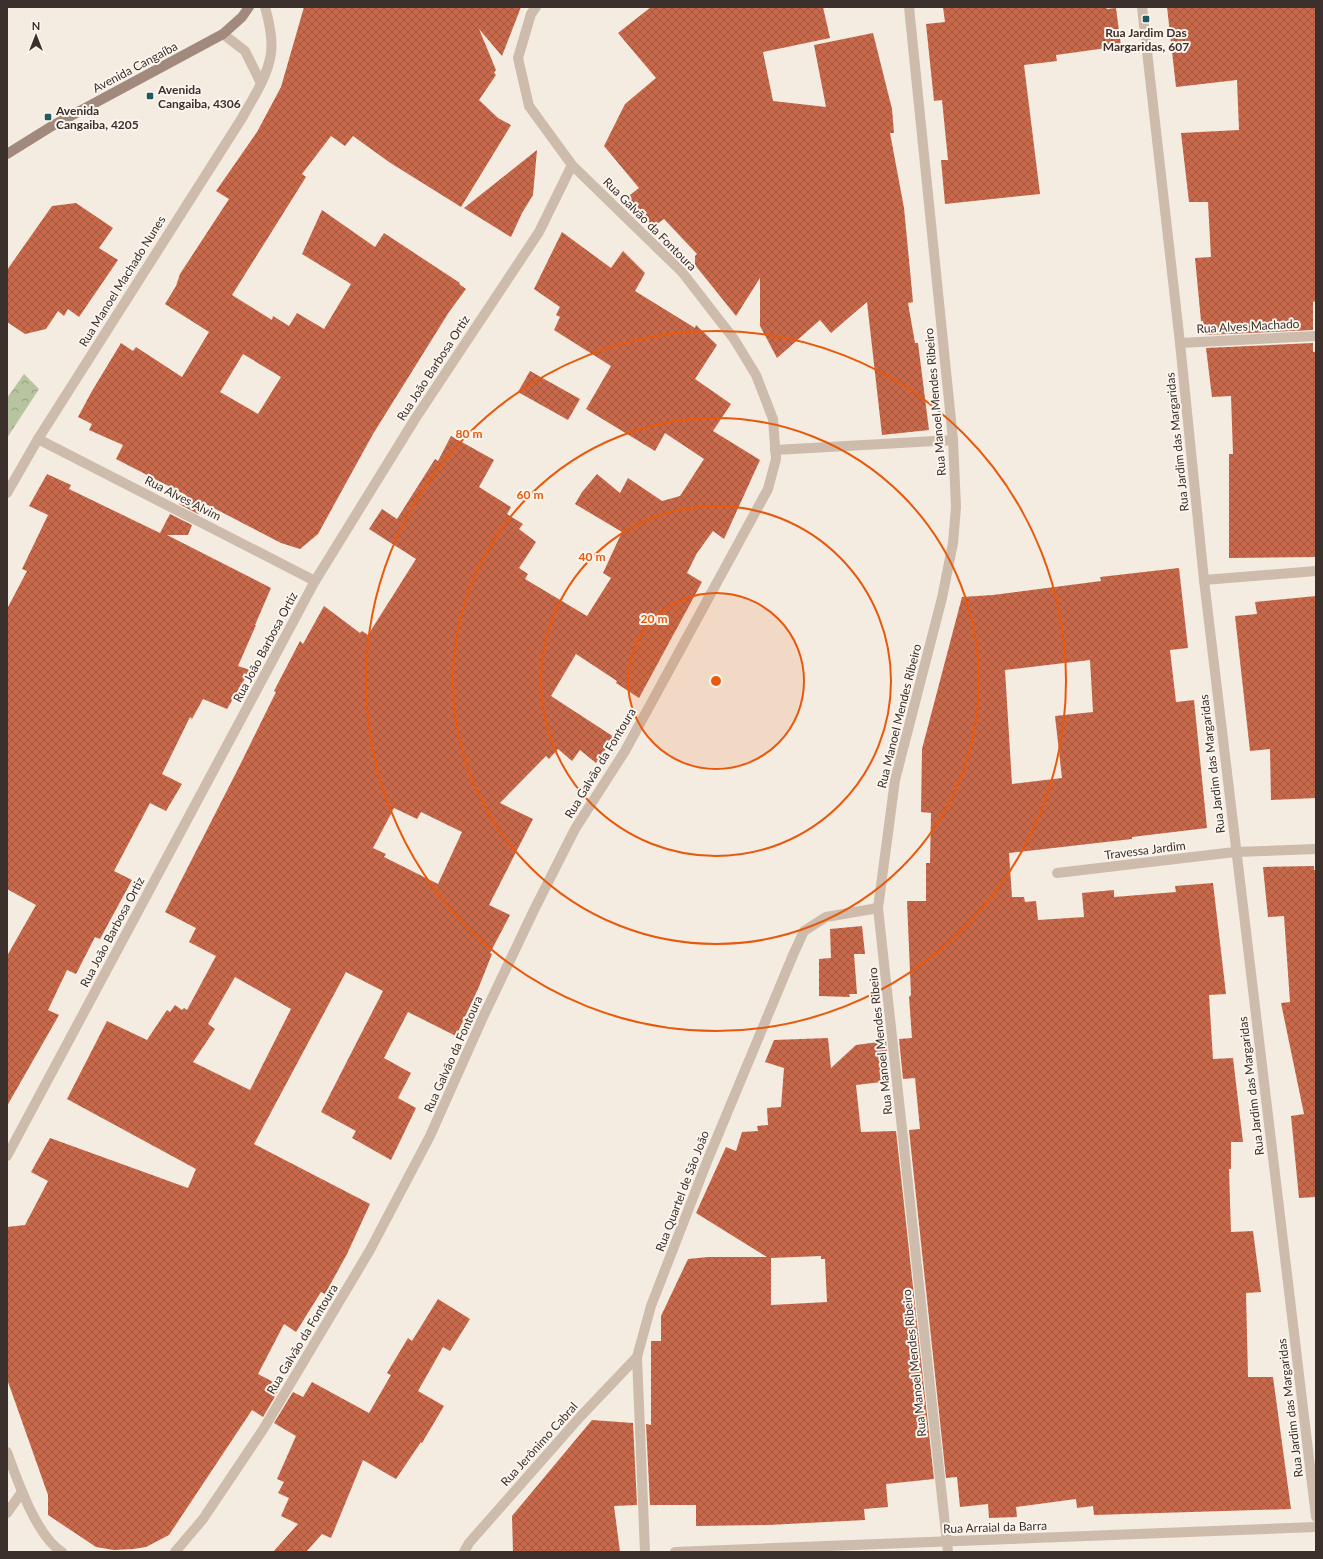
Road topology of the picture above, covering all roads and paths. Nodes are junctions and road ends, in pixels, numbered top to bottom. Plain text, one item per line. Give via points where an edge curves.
1 (249, 7) edge
2 (265, 7) edge
3 (536, 7) edge
4 (909, 7) edge
5 (1142, 7) edge
6 (223, 34) junction
7 (261, 83) junction
8 (7, 154) edge
9 (572, 165) junction
10 (1316, 336) edge
11 (1180, 343) junction
12 (38, 439) junction
13 (953, 440) junction
14 (775, 450) junction
15 (7, 494) edge
16 (1316, 571) edge
17 (1204, 580) junction
18 (315, 581) junction
19 (1316, 848) edge
20 (1235, 852) junction
21 (1057, 873) dead end
22 (878, 908) junction
23 (7, 1156) edge
24 (636, 1357) junction
25 (7, 1452) edge
26 (22, 1492) junction
27 (7, 1513) edge
28 (1316, 1517) edge
29 (1316, 1527) edge
30 (947, 1547) edge
31 (62, 1552) edge
32 (175, 1552) edge
33 (464, 1552) edge
34 (644, 1552) edge
35 (675, 1552) edge

1 - 6 main road, Avenida Cangaíba
2 - 7 street, Rua Manoel Machado Nunes via 270,25 271,53
3 - 9 street, Rua Galvão da Fontoura via 531,14 518,58 529,106
4 - 13 street, Rua Manoel Mendes Ribeiro
5 - 11 street, Rua Jardim das Margaridas
6 - 7 street via 245,51
6 - 8 main road, Avenida Cangaíba via 52,126
7 - 12 street, Rua Manoel Machado Nunes via 242,118
9 - 14 street, Rua Galvão da Fontoura via 682,272 734,339 756,375 773,419
9 - 18 street, Rua João Barbosa Ortiz via 539,232 419,413
10 - 11 street, Rua Alves Machado
11 - 17 street, Rua Jardim das Margaridas
12 - 15 street, Rua Manoel Machado Nunes
12 - 18 street, Rua Alves Alvim
13 - 14 street
13 - 22 street, Rua Manoel Mendes Ribeiro via 956,507 953,543 942,598 895,780
14 - 32 street, Rua Galvão da Fontoura via 776,459 768,489 625,751 575,829 487,1008 430,1136 370,1250 264,1428 203,1519
16 - 17 street
17 - 20 street, Rua Jardim das Margaridas
18 - 23 street, Rua João Barbosa Ortiz
19 - 20 street, Travessa Jardim
20 - 21 street, Travessa Jardim
20 - 28 street, Rua Jardim das Margaridas
22 - 24 street, Rua Quartel de São João via 826,917 804,932 708,1159 651,1306
22 - 30 street, Rua Manoel Mendes Ribeiro
24 - 33 street, Rua Jerônimo Cabral via 542,1460 469,1543
24 - 34 street, Rua Quartel de São João
25 - 26 street
26 - 27 street
26 - 31 street via 43,1532
29 - 30 street, Rua Arraial da Barra
30 - 35 street, Rua Arraial da Barra

